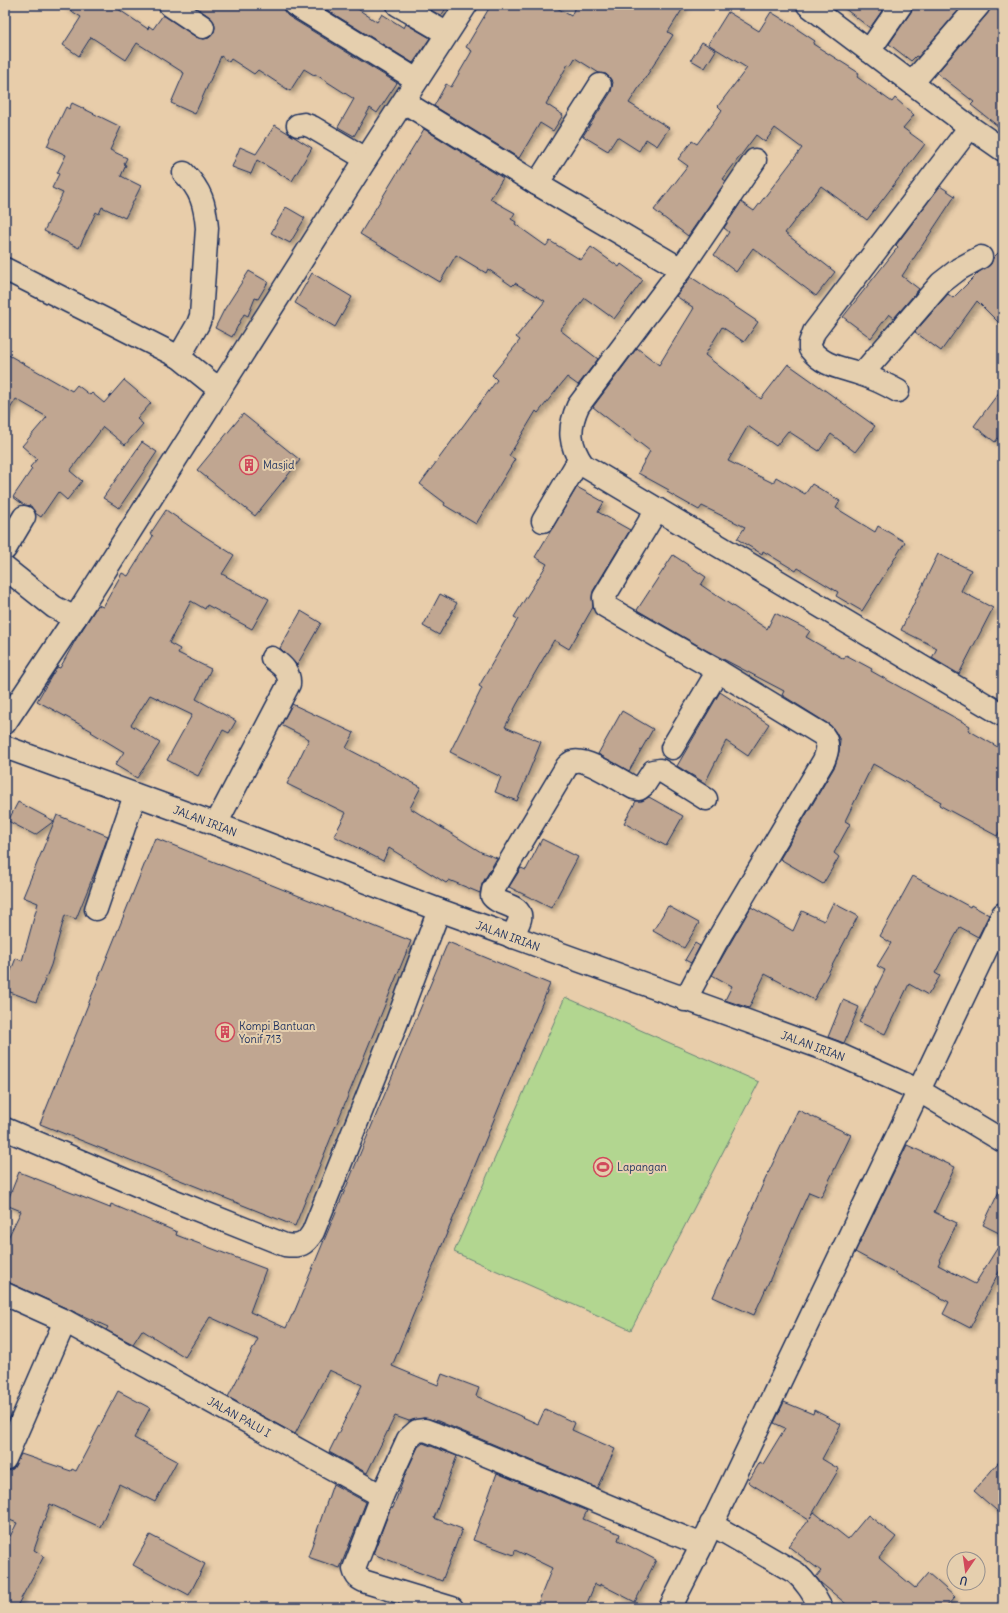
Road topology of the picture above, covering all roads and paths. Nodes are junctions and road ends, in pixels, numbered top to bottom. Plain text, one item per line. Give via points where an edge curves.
1 (170, 5) edge
2 (295, 5) edge
3 (398, 5) edge
4 (466, 5) edge
5 (808, 5) edge
6 (901, 5) edge
7 (979, 5) edge
8 (203, 27) dead end
9 (446, 33) junction
10 (869, 51) junction
11 (417, 80) junction
12 (912, 83) junction
13 (600, 85) dead end
14 (404, 102) junction
15 (298, 125) dead end
16 (970, 127) junction
17 (1003, 150) edge
18 (366, 159) junction
19 (755, 160) dead end
20 (184, 173) dead end
21 (537, 184) junction
22 (981, 257) dead end
23 (5, 269) edge
24 (682, 269) junction
25 (182, 360) junction
26 (862, 374) junction
27 (216, 385) junction
28 (898, 391) dead end
29 (579, 460) junction
30 (657, 509) junction
31 (24, 517) dead end
32 (543, 520) dead end
33 (5, 549) edge
34 (5, 568) edge
35 (75, 618) junction
36 (272, 658) dead end
37 (718, 671) junction
38 (1003, 715) edge
39 (5, 723) edge
40 (5, 747) edge
41 (672, 748) dead end
42 (136, 794) junction
43 (706, 800) dead end
44 (216, 824) junction
45 (96, 909) dead end
46 (439, 910) junction
47 (1003, 914) edge
48 (512, 937) junction
49 (685, 1000) junction
50 (918, 1090) junction
51 (5, 1129) edge
52 (1003, 1141) edge
53 (5, 1294) edge
54 (64, 1321) junction
55 (5, 1459) edge
56 (382, 1496) junction
57 (711, 1524) junction
58 (702, 1545) junction
59 (452, 1608) edge
60 (670, 1608) edge
61 (821, 1608) edge

1 - 8 street
2 - 11 street
3 - 9 street
4 - 9 street
5 - 10 street
6 - 10 street
7 - 12 street
9 - 11 street
10 - 12 street
11 - 14 street
12 - 16 street
13 - 21 street
14 - 18 street
14 - 21 street
15 - 18 street via 312,127
16 - 17 street
16 - 26 street via 814,332 810,349 821,361
18 - 27 street
19 - 24 street
20 - 25 street via 199,190 206,213 207,228 200,316
21 - 24 street
22 - 26 street via 941,283
23 - 25 street
24 - 29 street via 578,406 571,430 572,445
25 - 27 street
26 - 28 street
27 - 35 street
29 - 30 street via 583,465
29 - 32 street
30 - 37 street via 604,597 604,606
30 - 38 street
31 - 33 street
34 - 35 street via 54,607
35 - 39 street
36 - 44 street via 288,674 289,684
37 - 41 street
37 - 49 street via 823,734 827,752
40 - 42 street, JALAN IRIAN
42 - 44 street, JALAN IRIAN
42 - 45 street
43 - 48 street via 660,770 653,771 639,790 581,761 572,762 567,766 493,890 492,896 495,900 519,912 520,918
44 - 46 street, JALAN IRIAN
46 - 48 street, JALAN IRIAN
46 - 51 street via 313,1232 308,1241 301,1245 286,1245
47 - 50 street
48 - 49 street, JALAN IRIAN
49 - 50 street, JALAN IRIAN via 833,1052
50 - 52 street, JALAN IRIAN
50 - 57 street
53 - 54 street, JALAN PALU I
54 - 55 street
54 - 56 street, JALAN PALU I
56 - 58 street via 408,1439 416,1431 425,1430
56 - 59 street via 354,1569 355,1575 366,1582
57 - 58 street
57 - 61 street via 796,1573 805,1581
58 - 60 street

